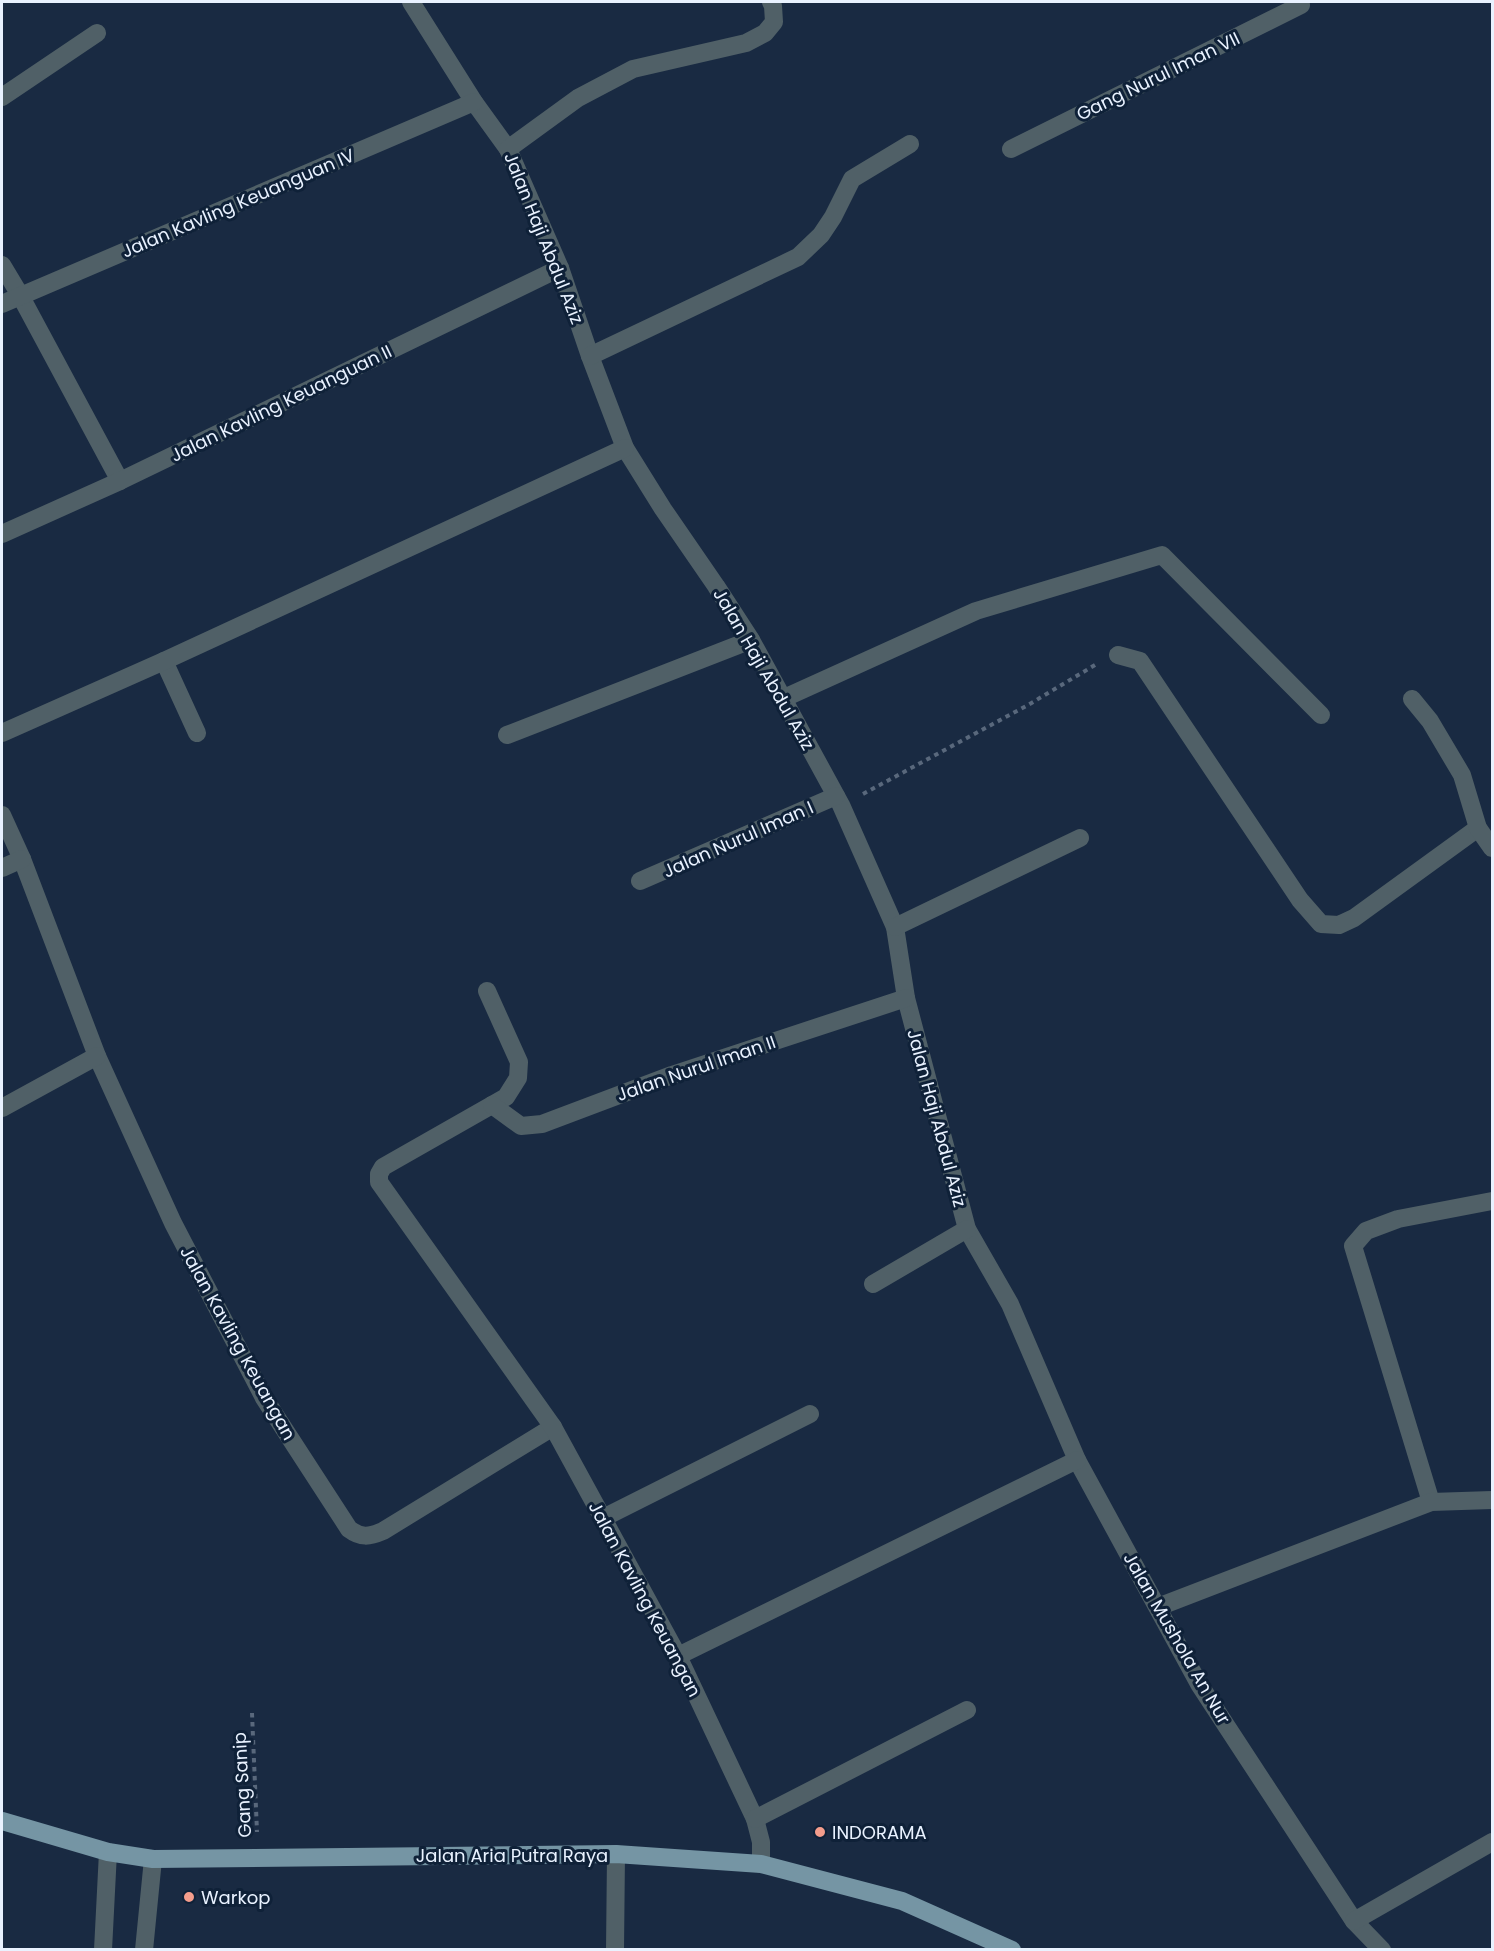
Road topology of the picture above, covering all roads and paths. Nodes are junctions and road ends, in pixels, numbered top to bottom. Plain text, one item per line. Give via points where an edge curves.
1 (411, 2) edge
2 (771, 2) edge
3 (1300, 2) edge
4 (97, 33) dead end
5 (2, 97) edge
6 (474, 102) junction
7 (910, 144) dead end
8 (508, 148) junction
9 (1011, 149) dead end
10 (2, 265) edge
11 (560, 268) junction
12 (20, 295) junction
13 (2, 304) edge
14 (590, 356) junction
15 (625, 448) junction
16 (120, 481) junction
17 (2, 534) edge
18 (751, 640) junction
19 (1118, 656) joint
20 (164, 661) junction
21 (782, 699) junction
22 (1412, 699) dead end
23 (1321, 715) dead end
24 (2, 733) edge
25 (197, 734) dead end
26 (507, 735) dead end
27 (838, 801) junction
28 (2, 815) edge
29 (1478, 828) junction
30 (1080, 838) dead end
31 (1492, 848) edge
32 (22, 859) junction
33 (2, 868) edge
34 (640, 881) dead end
35 (895, 927) junction
36 (487, 991) dead end
37 (906, 998) junction
38 (97, 1056) junction
39 (492, 1105) junction
40 (2, 1108) edge
41 (1492, 1201) edge
42 (967, 1228) junction
43 (873, 1284) dead end
44 (1010, 1304) joint
45 (810, 1414) dead end
46 (553, 1427) junction
47 (1077, 1460) junction
48 (1492, 1500) edge
49 (1431, 1502) junction
50 (603, 1518) junction
51 (1158, 1607) junction
52 (678, 1656) junction
53 (967, 1710) dead end
54 (252, 1713) dead end
55 (755, 1819) junction
56 (2, 1821) edge
57 (1492, 1842) edge
58 (108, 1852) junction
59 (616, 1854) junction
60 (259, 1857) junction
61 (153, 1859) junction
62 (761, 1864) junction
63 (1354, 1921) junction
64 (104, 1950) edge
65 (144, 1950) edge
66 (615, 1950) edge
67 (1012, 1950) edge
68 (1383, 1950) edge

1 - 6 street, Jalan Haji Abdul Aziz
2 - 8 street via 774,22 765,33 747,43 633,69 578,98
3 - 9 street, Gang Nurul Iman VII via 1301,5
4 - 5 street
6 - 8 street, Jalan Haji Abdul Aziz
6 - 12 street, Jalan Kavling Keuanguan IV
7 - 14 street via 852,179 821,235 798,257
8 - 11 street, Jalan Haji Abdul Aziz
10 - 12 street
11 - 14 street, Jalan Haji Abdul Aziz
11 - 16 street, Jalan Kavling Keuanguan II
12 - 13 street, Jalan Kavling Keuanguan IV
12 - 16 street
14 - 15 street, Jalan Haji Abdul Aziz
15 - 18 street, Jalan Haji Abdul Aziz
15 - 20 street
16 - 17 street, Jalan Kavling Keuanguan II
18 - 21 street, Jalan Haji Abdul Aziz
18 - 26 street
19 - 27 path via 1090,667 1028,705
19 - 29 street via 1140,661 1300,900 1321,924 1339,925 1354,918
20 - 24 street
20 - 25 street
21 - 23 street via 976,611 1162,555
21 - 27 street, Jalan Haji Abdul Aziz
22 - 29 street via 1462,774
27 - 34 street, Jalan Nurul Iman I
27 - 35 street, Jalan Haji Abdul Aziz
28 - 32 street, Jalan Kavling Keuangan
29 - 31 street
30 - 35 street
32 - 33 street
32 - 38 street, Jalan Kavling Keuangan
35 - 37 street, Jalan Haji Abdul Aziz
36 - 39 street via 519,1062 518,1078 506,1097
37 - 39 street, Jalan Nurul Iman II via 672,1075 542,1124 521,1126
37 - 42 street, Jalan Haji Abdul Aziz
38 - 40 street
38 - 46 street, Jalan Kavling Keuangan via 172,1223 264,1398 349,1529 360,1536 383,1531
39 - 46 street via 383,1167 379,1182
41 - 49 street via 1398,1219 1365,1231 1353,1246
42 - 43 street
42 - 44 street, Jalan Haji Abdul Aziz
44 - 47 street, Jalan Mushola An Nur
45 - 50 street
46 - 50 street, Jalan Kavling Keuangan
47 - 51 street, Jalan Mushola An Nur
47 - 52 street
48 - 49 street
49 - 51 street
50 - 52 street, Jalan Kavling Keuangan
51 - 63 street, Jalan Mushola An Nur via 1199,1684
52 - 55 street, Jalan Kavling Keuangan
53 - 55 street
54 - 60 path, Gang Sanip
55 - 62 street, Jalan Kavling Keuangan
56 - 58 main road, Jalan Aria Putra Raya
57 - 63 street
58 - 61 main road, Jalan Aria Putra Raya
58 - 64 street
59 - 60 main road, Jalan Aria Putra Raya
59 - 62 main road, Jalan Aria Putra Raya
59 - 66 street
60 - 61 main road, Jalan Aria Putra Raya
61 - 65 street
62 - 67 main road, Jalan Aria Putra Raya via 902,1901
63 - 68 street, Jalan Mushola An Nur

